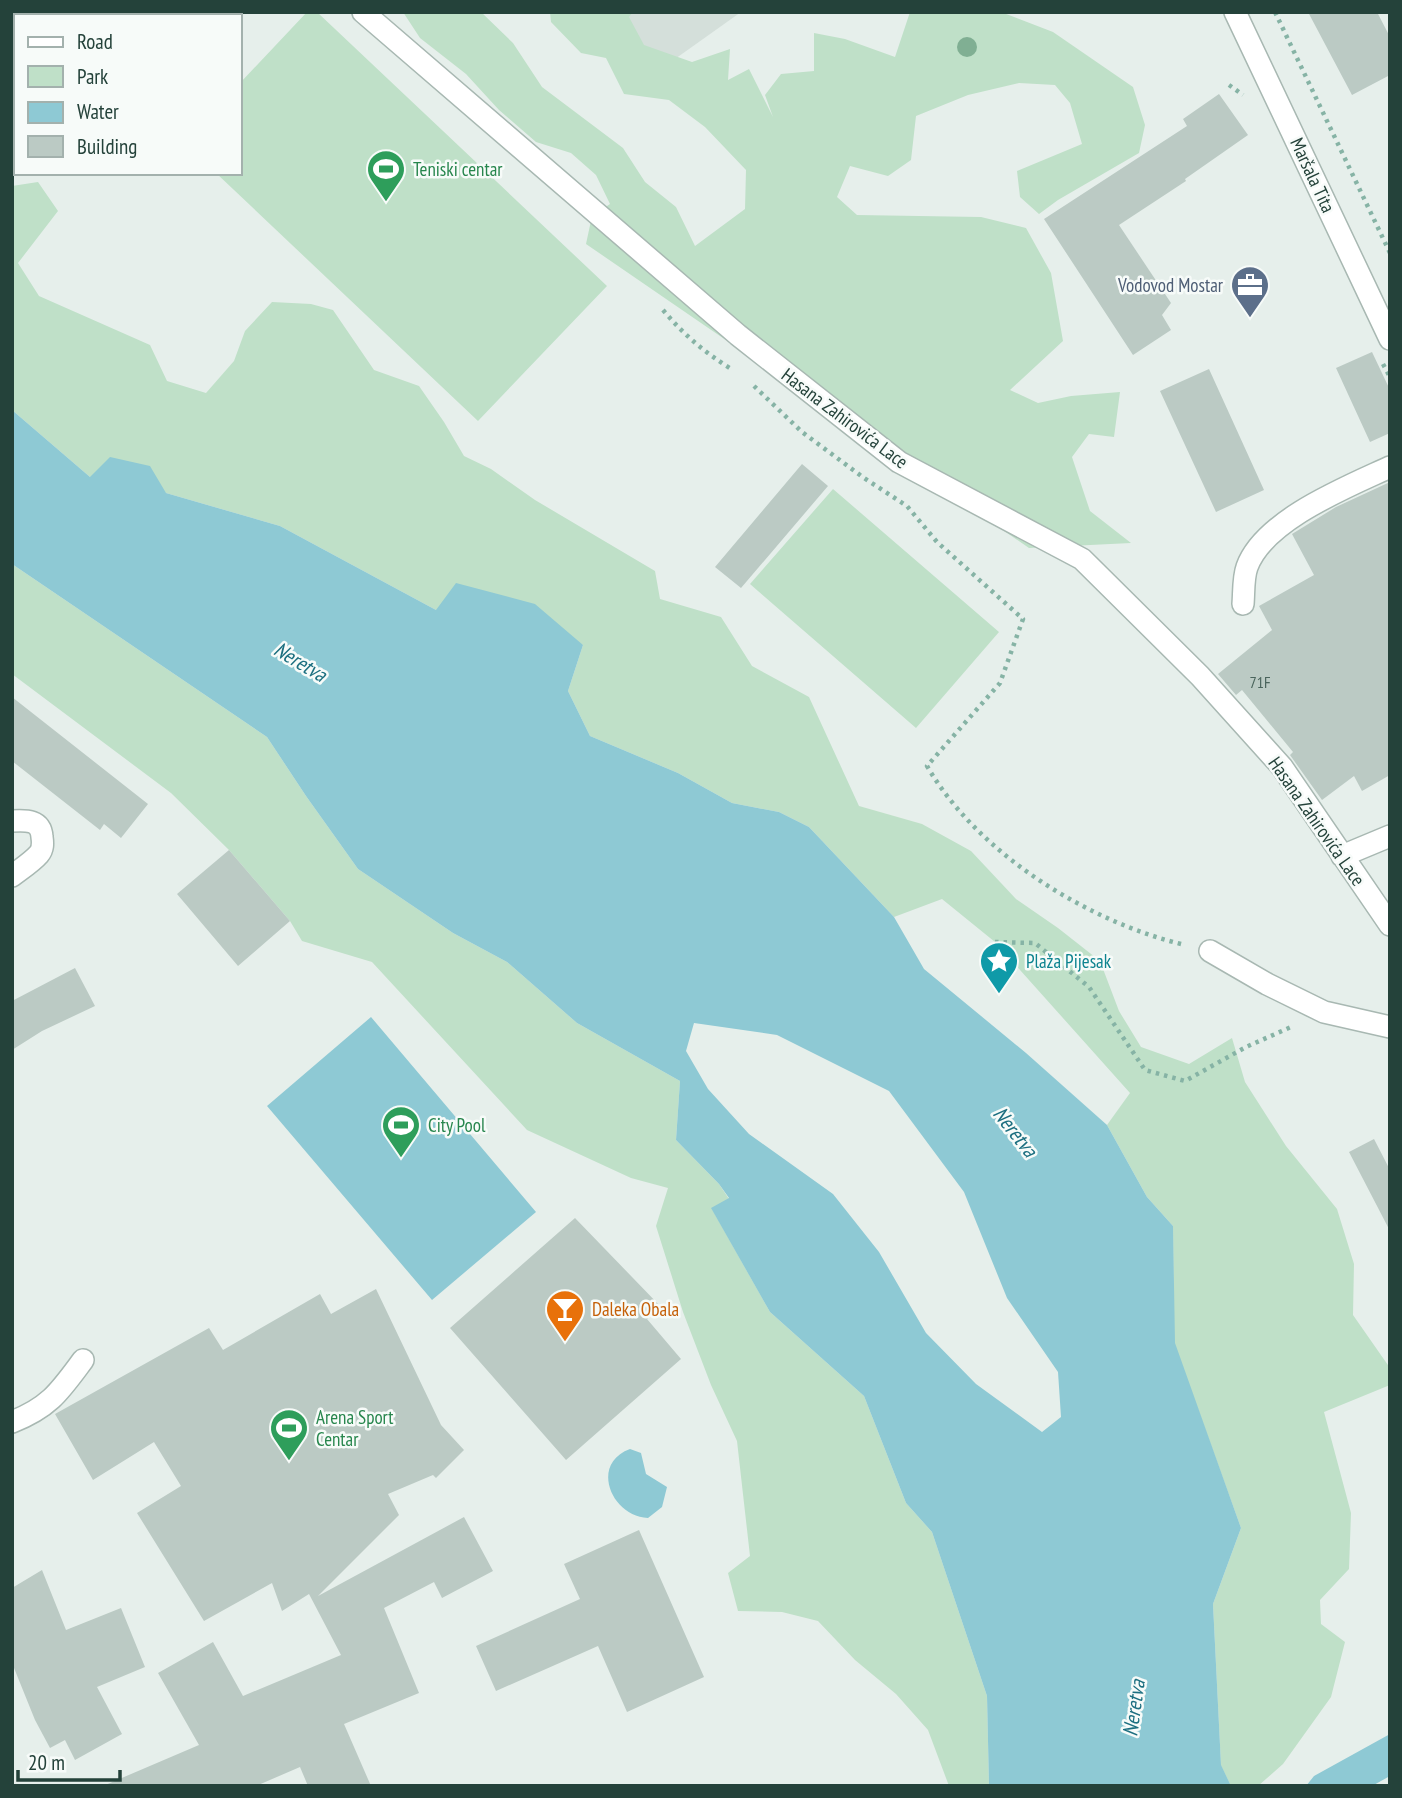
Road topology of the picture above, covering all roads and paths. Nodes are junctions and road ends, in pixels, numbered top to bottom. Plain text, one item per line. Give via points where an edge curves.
1 (363, 12) edge
2 (1236, 12) edge
3 (1275, 12) edge
4 (1390, 253) edge
5 (660, 307) dead end
6 (1390, 339) edge
7 (736, 372) dead end
8 (746, 377) dead end
9 (1390, 467) edge
10 (1243, 604) dead end
11 (12, 821) edge
12 (1390, 836) edge
13 (1342, 856) junction
14 (12, 876) edge
15 (1390, 925) edge
16 (995, 942) dead end
17 (1210, 951) joint
18 (1324, 1012) junction
19 (1390, 1027) edge
20 (83, 1360) dead end
21 (12, 1423) edge

1 - 13 street, Hasana Zahirovića Lace via 738,335 899,462 1082,559 1200,676 1282,767
2 - 6 street, Maršala Tita
3 - 4 path
5 - 7 path via 684,335
8 - 17 path via 802,432 907,506 937,542 1024,619 1000,683 927,766 960,812 1029,873 1072,901 1158,939
9 - 10 street via 1283,523 1256,550 1247,568
11 - 14 street via 37,824 43,846
12 - 13 street
13 - 15 street, Hasana Zahirovića Lace
16 - 18 path via 1035,943 1088,987 1145,1070 1185,1082
17 - 18 street
18 - 19 street
20 - 21 street via 56,1396 36,1413

